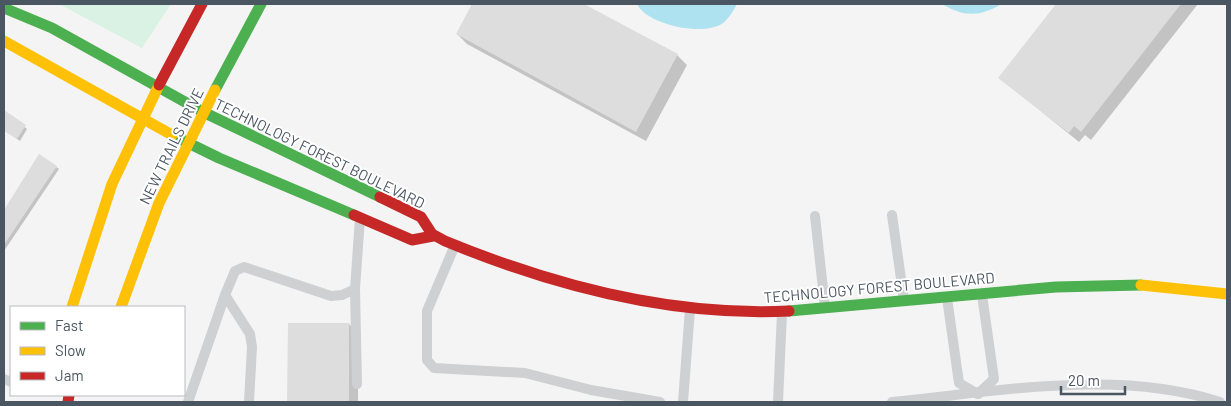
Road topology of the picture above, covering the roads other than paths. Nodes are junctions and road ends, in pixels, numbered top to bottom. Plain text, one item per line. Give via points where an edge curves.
1 (202, 4) edge
2 (261, 4) edge
3 (4, 8) edge
4 (4, 41) edge
5 (158, 86) junction
6 (204, 112) junction
7 (142, 117) junction
8 (187, 143) junction
9 (892, 215) dead end
10 (815, 216) dead end
11 (360, 218) junction
12 (433, 236) junction
13 (455, 244) junction
14 (354, 289) junction
15 (982, 294) junction
16 (1227, 294) edge
17 (224, 295) junction
18 (947, 297) junction
19 (904, 301) junction
20 (72, 306) edge
21 (121, 306) edge
22 (690, 308) junction
23 (825, 308) junction
24 (782, 311) junction
25 (357, 384) dead end
26 (979, 398) edge
27 (188, 402) edge
28 (249, 402) edge
29 (660, 402) edge
30 (683, 402) edge
31 (778, 402) edge
32 (892, 402) edge
33 (1220, 402) edge

1 - 5 street
2 - 6 street, NEW TRAILS DRIVE
3 - 5 street, TECHNOLOGY FOREST BOULEVARD via 52,28
4 - 7 street
5 - 6 street, TECHNOLOGY FOREST BOULEVARD
5 - 7 street
6 - 8 street, NEW TRAILS DRIVE
6 - 12 street, TECHNOLOGY FOREST BOULEVARD via 421,217
7 - 8 street
7 - 20 street via 112,184
8 - 11 street
8 - 21 street, NEW TRAILS DRIVE via 159,203
9 - 19 lane
10 - 23 lane
11 - 12 street via 412,240
11 - 14 lane
12 - 13 street, TECHNOLOGY FOREST BOULEVARD
13 - 22 street, TECHNOLOGY FOREST BOULEVARD via 520,269 591,289
13 - 29 lane via 427,311 428,360 434,368 525,373 591,390
14 - 17 lane via 331,296 244,267 235,271
14 - 25 lane
15 - 16 street, TECHNOLOGY FOREST BOULEVARD via 1070,285 1146,284
15 - 18 street, TECHNOLOGY FOREST BOULEVARD
15 - 26 lane via 994,379
17 - 27 lane
17 - 28 lane via 250,334
18 - 19 street, TECHNOLOGY FOREST BOULEVARD
18 - 26 lane via 960,383
19 - 23 street, TECHNOLOGY FOREST BOULEVARD
22 - 24 street, TECHNOLOGY FOREST BOULEVARD
22 - 30 lane
23 - 24 street, TECHNOLOGY FOREST BOULEVARD
24 - 31 lane
26 - 32 lane
26 - 33 lane via 1053,386 1143,386

